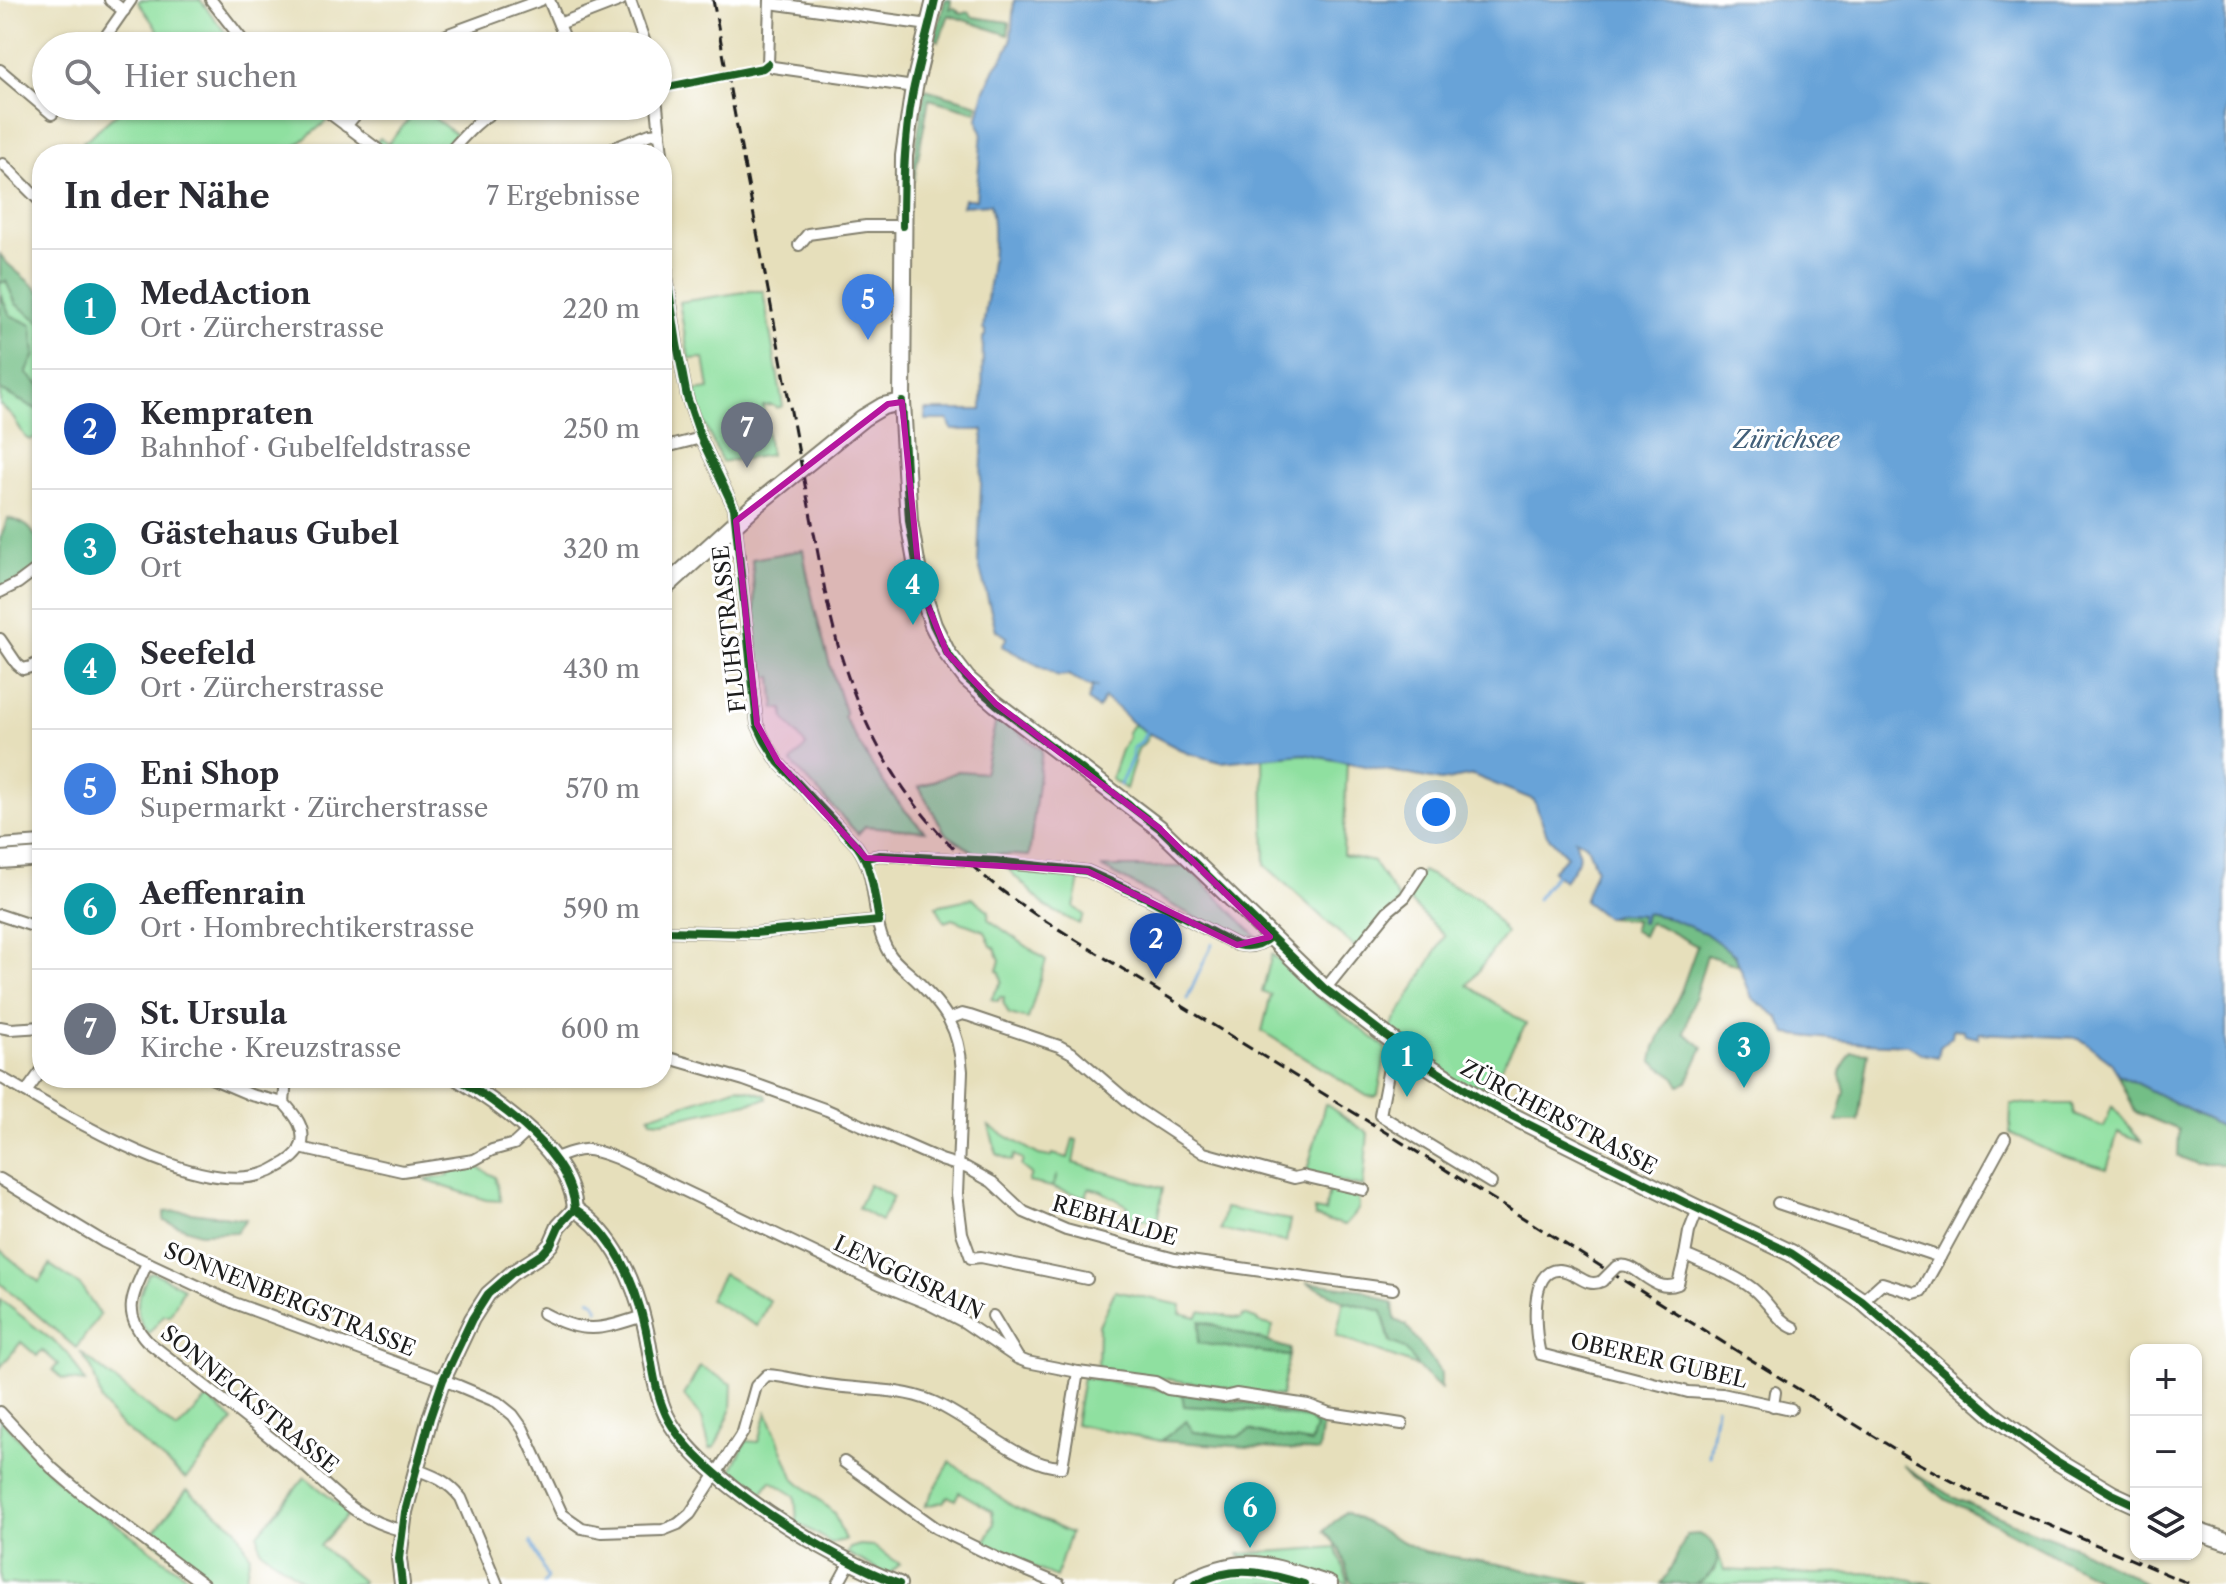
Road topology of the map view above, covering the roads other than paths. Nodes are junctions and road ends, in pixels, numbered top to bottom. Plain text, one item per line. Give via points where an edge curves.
1 (110, 0) edge
2 (131, 0) edge
3 (211, 0) edge
4 (541, 0) edge
5 (549, 0) edge
6 (621, 0) edge
7 (630, 0) edge
8 (935, 0) edge
9 (770, 2) edge
10 (124, 11) junction
11 (559, 24) junction
12 (929, 25) junction
13 (109, 32) edge
14 (236, 32) edge
15 (454, 32) edge
16 (562, 32) edge
17 (641, 32) edge
18 (0, 70) edge
19 (914, 87) junction
20 (32, 93) edge
21 (338, 120) edge
22 (351, 120) edge
23 (482, 120) edge
24 (659, 120) edge
25 (346, 126) junction
26 (660, 133) junction
27 (370, 144) edge
28 (457, 144) edge
29 (621, 144) edge
30 (661, 144) edge
31 (3, 164) dead end
32 (32, 193) edge
33 (903, 226) junction
34 (799, 245) dead end
35 (672, 314) edge
36 (902, 402) junction
37 (701, 438) junction
38 (672, 445) edge
39 (736, 521) junction
40 (713, 542) junction
41 (740, 556) junction
42 (32, 572) edge
43 (672, 581) edge
44 (0, 592) edge
45 (0, 639) edge
46 (32, 666) edge
47 (32, 843) edge
48 (0, 845) edge
49 (32, 858) edge
50 (866, 858) junction
51 (0, 860) edge
52 (1422, 871) dead end
53 (0, 915) edge
54 (32, 926) edge
55 (880, 926) junction
56 (672, 931) edge
57 (1270, 937) junction
58 (1325, 989) junction
59 (949, 1019) junction
60 (0, 1027) edge
61 (32, 1028) edge
62 (1394, 1042) junction
63 (672, 1059) edge
64 (0, 1077) edge
65 (32, 1084) edge
66 (235, 1088) edge
67 (285, 1088) edge
68 (472, 1088) edge
69 (26, 1092) junction
70 (284, 1103) junction
71 (529, 1130) junction
72 (2005, 1138) dead end
73 (300, 1148) junction
74 (553, 1159) junction
75 (959, 1165) junction
76 (0, 1179) edge
77 (1491, 1183) dead end
78 (1364, 1190) dead end
79 (1778, 1203) dead end
80 (575, 1209) junction
81 (1698, 1209) junction
82 (1685, 1255) junction
83 (1940, 1257) junction
84 (147, 1263) junction
85 (1087, 1279) dead end
86 (1393, 1289) dead end
87 (1862, 1301) junction
88 (543, 1313) dead end
89 (643, 1316) junction
90 (993, 1316) dead end
91 (1794, 1328) dead end
92 (1017, 1358) junction
93 (1078, 1372) junction
94 (443, 1380) junction
95 (1775, 1392) dead end
96 (1773, 1406) junction
97 (1791, 1409) dead end
98 (0, 1412) edge
99 (1402, 1424) dead end
100 (844, 1462) dead end
101 (415, 1469) junction
102 (717, 1474) junction
103 (2130, 1502) edge
104 (401, 1530) junction
105 (2202, 1532) edge
106 (2225, 1538) edge
107 (850, 1562) junction
108 (203, 1584) edge
109 (402, 1584) edge
110 (497, 1584) edge
111 (838, 1584) edge
112 (899, 1584) edge
113 (1059, 1584) edge
114 (1182, 1584) edge
115 (1330, 1584) edge

1 - 10 street
2 - 10 street
3 - 14 street
4 - 15 street
5 - 11 street
6 - 11 street
7 - 17 street
8 - 12 main road, ZÜRCHERSTRASSE
9 - 12 street
9 - 19 street via 768,64 773,67
10 - 13 street
11 - 16 street
12 - 19 main road, ZÜRCHERSTRASSE
18 - 20 street
19 - 33 main road, ZÜRCHERSTRASSE via 904,156
21 - 25 street
22 - 25 street
23 - 28 street
24 - 26 street
25 - 27 street
26 - 29 street
26 - 30 street
31 - 32 street
33 - 34 street via 808,234
33 - 36 main road, ZÜRCHERSTRASSE
35 - 37 street, FLUHSTRASSE via 687,397
36 - 39 main road via 874,410
36 - 57 main road, ZÜRCHERSTRASSE via 909,521 920,585 947,653 996,704 1159,828
37 - 38 street
37 - 39 street, FLUHSTRASSE via 729,494
39 - 40 main road
39 - 41 street, FLUHSTRASSE
40 - 41 street, FLUHSTRASSE via 728,545
40 - 43 main road
41 - 50 street, FLUHSTRASSE via 757,724 778,762
42 - 44 street
45 - 46 street via 20,667
47 - 48 street
49 - 51 main road
50 - 55 street, FLUHSTRASSE
50 - 57 street, bridge via 952,859 1087,871 1237,945 1253,946
52 - 58 street
53 - 54 street
55 - 56 street
55 - 59 street via 888,952
57 - 58 main road, ZÜRCHERSTRASSE
58 - 62 main road, ZÜRCHERSTRASSE
59 - 75 street via 961,1063
59 - 78 street via 962,1014 1059,1046 1137,1109 1204,1153 1294,1178
60 - 61 street
62 - 77 street via 1380,1115
62 - 81 main road, ZÜRCHERSTRASSE via 1482,1100
63 - 75 street, REBHALDE via 827,1110
64 - 69 street
65 - 69 street
66 - 70 street
67 - 70 street
68 - 71 street
69 - 73 street via 117,1143 213,1175 264,1175
70 - 73 street via 301,1128
71 - 73 street via 514,1144 474,1160 402,1171
71 - 74 street
72 - 83 street
74 - 80 street via 573,1189
74 - 92 street, LENGGISRAIN via 591,1149 616,1158 927,1303
75 - 85 street via 958,1212 971,1258
75 - 86 street, REBHALDE via 992,1182 1024,1212 1066,1230 1175,1259
76 - 84 street, SONNENBERGSTRASSE
79 - 83 street
80 - 89 street via 601,1230 630,1279
80 - 94 street via 542,1254 488,1294
81 - 82 street, OBERER GUBEL
81 - 87 main road, ZÜRCHERSTRASSE via 1791,1253
82 - 91 street via 1741,1281
82 - 96 street, OBERER GUBEL, bridge via 1678,1284 1672,1286 1660,1286 1623,1264 1597,1283 1550,1271 1537,1292 1540,1354 1688,1392
83 - 87 street via 1921,1291 1882,1283
84 - 94 street, SONNENBERGSTRASSE via 234,1303
84 - 104 street, SONNECKSTRASSE via 131,1312 147,1341 295,1457 348,1506
87 - 103 main road, ZÜRCHERSTRASSE via 1994,1416 2053,1459
88 - 89 street via 586,1329
89 - 102 street via 668,1417 685,1445
90 - 92 street
92 - 93 street, LENGGISRAIN
93 - 99 street, LENGGISRAIN
93 - 102 street, SONNENBERGSTRASSE via 1062,1467 1012,1449 930,1400 771,1375 756,1386 743,1432
94 - 101 street
94 - 102 street, SONNENBERGSTRASSE via 497,1402 513,1415 558,1507 582,1528 671,1528 690,1514
95 - 96 street
96 - 97 street, OBERER GUBEL
98 - 108 street via 81,1493
100 - 113 street via 936,1528
101 - 104 street
101 - 110 street via 448,1483 461,1498
102 - 107 street
104 - 109 street
105 - 106 main road
107 - 111 street
107 - 112 street
114 - 115 street via 1219,1567 1248,1563

